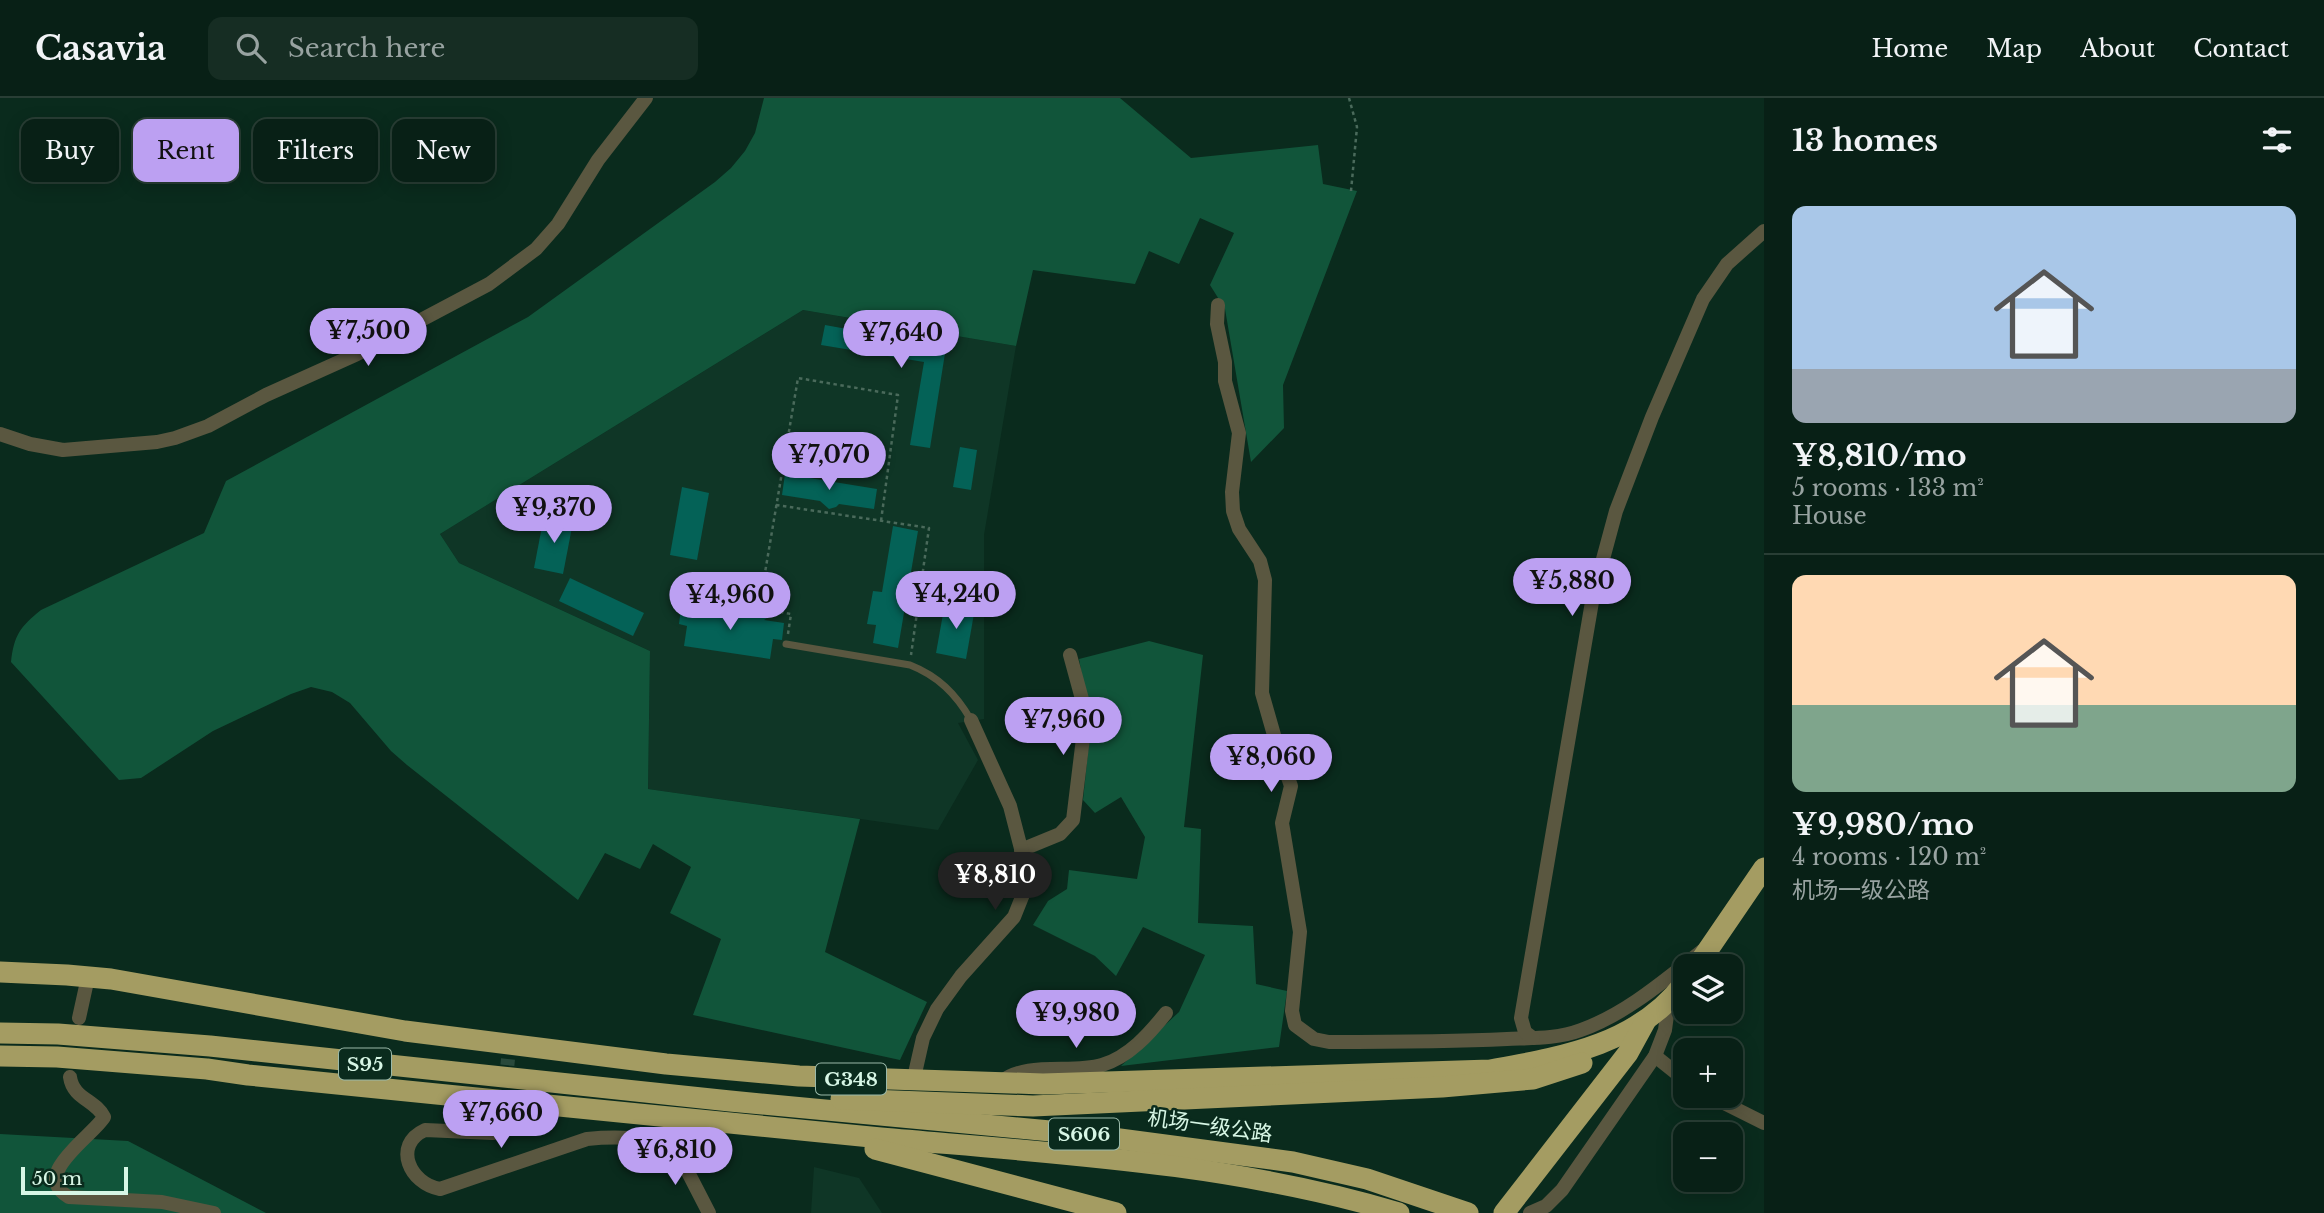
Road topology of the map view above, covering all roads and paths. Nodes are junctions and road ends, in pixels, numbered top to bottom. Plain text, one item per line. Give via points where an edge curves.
1 (646, 98) edge
2 (1349, 98) edge
3 (1352, 191) dead end
4 (1764, 231) edge
5 (1218, 304) dead end
6 (0, 434) edge
7 (776, 505) junction
8 (881, 521) junction
9 (786, 643) joint
10 (1070, 655) dead end
11 (910, 665) junction
12 (971, 720) joint
13 (1021, 850) junction
14 (1764, 868) edge
15 (1717, 939) junction
16 (1706, 954) edge
17 (0, 972) edge
18 (88, 977) junction
19 (1673, 996) edge
20 (1669, 1000) junction
21 (1166, 1013) dead end
22 (79, 1018) dead end
23 (1646, 1020) junction
24 (0, 1033) edge
25 (1533, 1038) junction
26 (0, 1056) edge
27 (1655, 1056) junction
28 (1673, 1070) edge
29 (70, 1077) dead end
30 (913, 1082) junction
31 (1000, 1083) junction
32 (730, 1101) junction
33 (1734, 1108) edge
34 (728, 1123) junction
35 (1764, 1123) edge
36 (501, 1128) dead end
37 (215, 1213) edge
38 (709, 1213) edge
39 (1116, 1213) edge
40 (1399, 1213) edge
41 (1468, 1213) edge
42 (1504, 1213) edge
43 (1531, 1213) edge

1 - 6 street via 536,249 489,284 357,354 175,438 63,450
2 - 3 path via 1357,127
4 - 25 street via 1727,264 1703,299 1616,511 1593,596 1521,1018 1525,1032
5 - 25 street via 1225,382 1239,433 1233,511 1265,580 1262,693 1291,786 1282,823 1300,932 1292,1011 1295,1025 1314,1040 1329,1042
7 - 8 path
7 - 8 path via 798,378 898,395
7 - 9 path via 758,608 791,614
8 - 11 path via 929,528
9 - 11 lane
10 - 13 street via 1085,722 1074,815 1064,831
11 - 12 lane via 942,683
12 - 13 street via 1010,806
13 - 30 street via 1026,887 1019,908 937,1010 923,1038
14 - 15 highway
15 - 16 highway
15 - 25 street via 1658,986 1593,1026
17 - 18 highway, G348
18 - 22 street
18 - 30 highway, G348 via 508,1051
19 - 20 highway, G348
20 - 23 highway, G348
20 - 27 street
21 - 31 street via 1144,1038 1113,1061 1012,1073
23 - 31 highway, G348 via 1616,1038 1577,1052 1490,1070
23 - 32 highway via 1622,1041 1581,1064 1516,1081 1033,1106 878,1099
23 - 42 highway via 1628,1053
24 - 32 highway, S95 via 210,1046
26 - 34 highway, S95 via 57,1056 207,1069
27 - 28 street
27 - 43 street via 1562,1190
29 - 37 street via 76,1092 104,1117 66,1157 57,1175 59,1190 69,1196 162,1202
30 - 31 highway, G348
32 - 41 highway, 机场一级公路 / S606 via 1082,1134 1257,1156 1330,1170
33 - 35 street
34 - 39 highway via 890,1151
34 - 40 highway, S606 via 1079,1156 1217,1174 1324,1192
36 - 38 street via 493,1133 425,1130 408,1147 409,1167 422,1182 440,1189 587,1139 644,1138 674,1145

